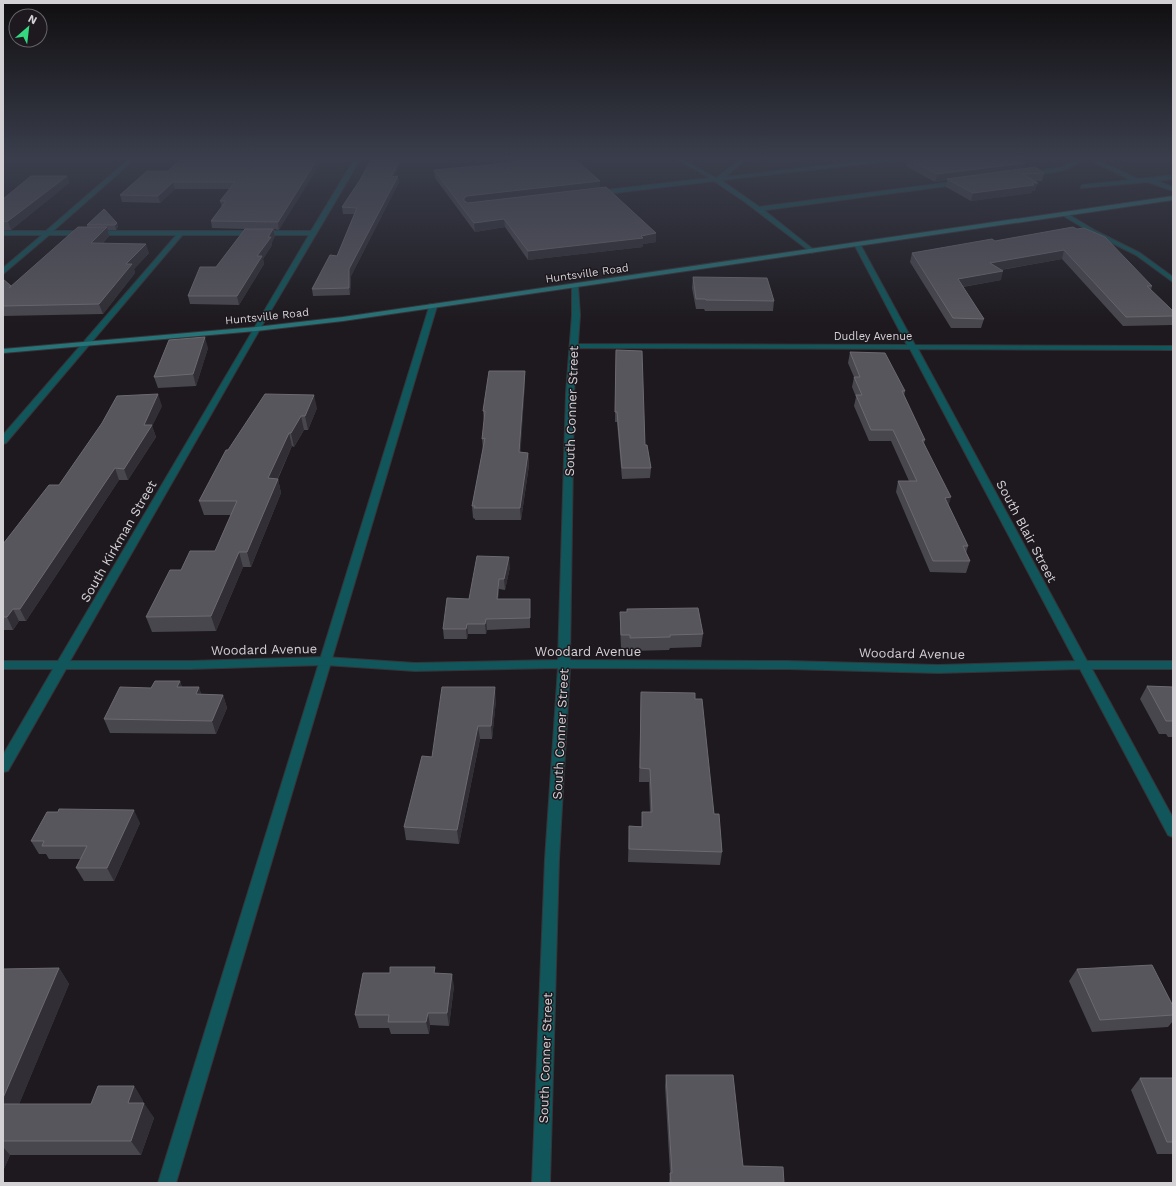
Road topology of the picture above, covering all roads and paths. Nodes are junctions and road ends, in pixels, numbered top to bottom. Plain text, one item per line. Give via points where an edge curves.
1 (70, 213) edge
2 (326, 213) edge
3 (764, 213) edge
4 (1068, 213) edge
5 (1064, 214) junction
6 (3, 233) edge
7 (48, 233) junction
8 (181, 233) junction
9 (314, 233) junction
10 (857, 244) junction
11 (812, 251) junction
12 (3, 272) edge
13 (1173, 280) edge
14 (574, 286) junction
15 (433, 306) junction
16 (256, 329) junction
17 (86, 345) junction
18 (573, 346) junction
19 (912, 347) junction
20 (1173, 348) edge
21 (3, 351) edge
22 (3, 442) edge
23 (325, 661) junction
24 (564, 664) junction
25 (3, 665) edge
26 (62, 665) junction
27 (1084, 665) junction
28 (1173, 665) edge
29 (3, 767) edge
30 (1173, 831) edge
31 (167, 1183) edge
32 (540, 1183) edge

1 - 7 street
2 - 9 street, South Kirkman Street
3 - 11 street
4 - 5 main road, Huntsville Road
5 - 10 main road, Huntsville Road
5 - 13 street via 1138,254
6 - 7 street
7 - 8 street
7 - 12 street
8 - 9 street
8 - 17 street
9 - 16 street, South Kirkman Street
10 - 11 main road, Huntsville Road
10 - 19 street, South Blair Street
11 - 14 main road, Huntsville Road
14 - 15 main road, Huntsville Road
14 - 18 street, South Conner Street via 576,316
15 - 16 main road, Huntsville Road
15 - 23 street
16 - 17 main road, Huntsville Road
16 - 26 street, South Kirkman Street
17 - 21 main road, Huntsville Road
17 - 22 street
18 - 19 street, Dudley Avenue
18 - 24 street, South Conner Street
19 - 20 street, Dudley Avenue
19 - 27 street, South Blair Street
23 - 24 street, Woodard Avenue via 423,667
23 - 26 street, Woodard Avenue
23 - 31 street
24 - 27 street, Woodard Avenue via 938,668
24 - 32 street, South Conner Street via 552,859
25 - 26 street, Woodard Avenue
26 - 29 street, South Kirkman Street
27 - 28 street, Woodard Avenue
27 - 30 street, South Blair Street

